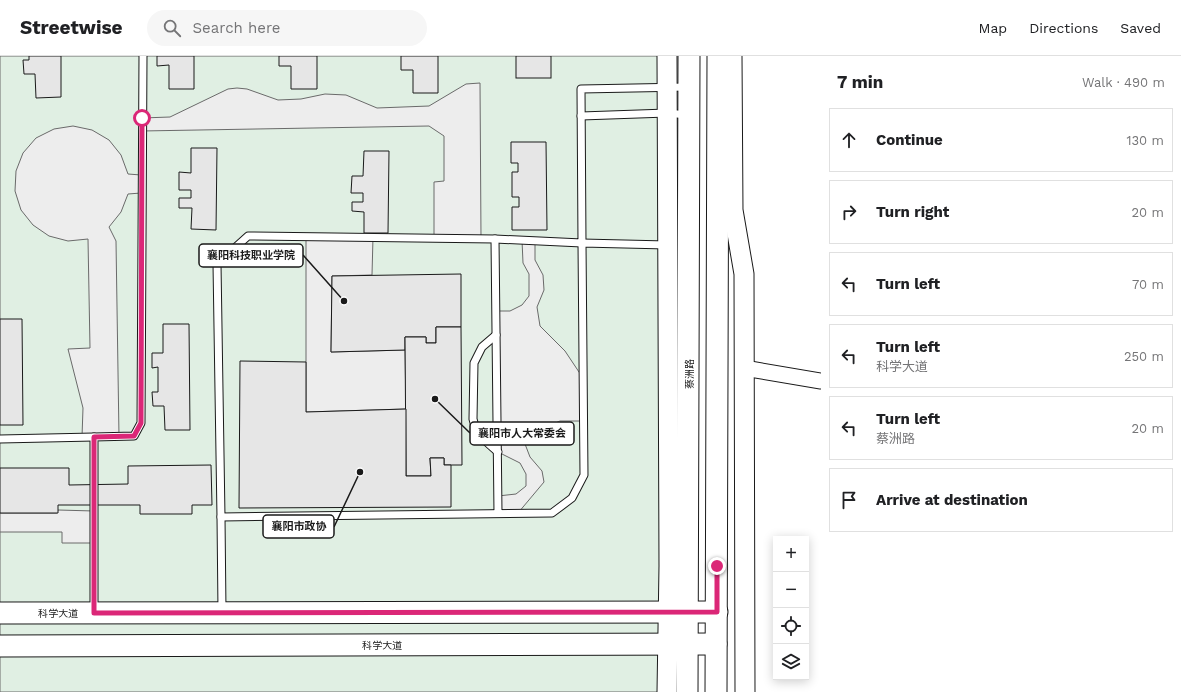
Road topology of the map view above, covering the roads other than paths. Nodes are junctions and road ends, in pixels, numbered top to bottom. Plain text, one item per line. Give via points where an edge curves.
1 (142, 56) edge
2 (667, 56) edge
3 (689, 56) edge
4 (718, 56) edge
5 (732, 56) edge
6 (667, 87) junction
7 (689, 87) junction
8 (667, 113) junction
9 (689, 115) junction
10 (581, 116) junction
11 (495, 239) junction
12 (582, 243) junction
13 (678, 245) junction
14 (496, 335) junction
15 (744, 368) junction
16 (821, 381) edge
17 (94, 437) junction
18 (0, 439) edge
19 (498, 452) junction
20 (498, 513) junction
21 (221, 517) junction
22 (678, 612) junction
23 (717, 612) junction
24 (0, 613) edge
25 (94, 613) junction
26 (222, 613) junction
27 (677, 644) junction
28 (716, 644) junction
29 (0, 646) edge
30 (667, 692) edge
31 (687, 692) edge
32 (716, 692) edge
33 (745, 692) edge

1 - 17 lane via 141,423 134,436
2 - 6 street
3 - 7 main road, 蔡洲路
4 - 23 main road
5 - 15 street via 733,210 744,274
6 - 7 lane
6 - 8 street
6 - 10 lane via 581,88
7 - 9 main road, 蔡洲路
8 - 9 lane
8 - 10 lane
8 - 13 street
9 - 13 main road, 蔡洲路
10 - 12 lane
11 - 12 lane
11 - 14 lane
11 - 21 lane via 248,236 217,264
12 - 13 lane
12 - 20 lane via 584,475 572,498 552,513
13 - 22 main road, 蔡洲路
14 - 19 lane
14 - 19 lane via 482,347 474,363 473,419 482,439
15 - 16 street
15 - 33 street
17 - 18 lane
17 - 25 lane
19 - 20 lane
20 - 21 lane
21 - 26 lane
22 - 23 main road, 科学大道
22 - 26 main road, 科学大道
22 - 27 main road, 蔡洲路
23 - 28 main road
24 - 25 main road, 科学大道
25 - 26 main road, 科学大道
27 - 28 main road, 科学大道
27 - 29 main road, 科学大道
27 - 30 street
27 - 31 main road, 蔡洲路
28 - 32 main road

